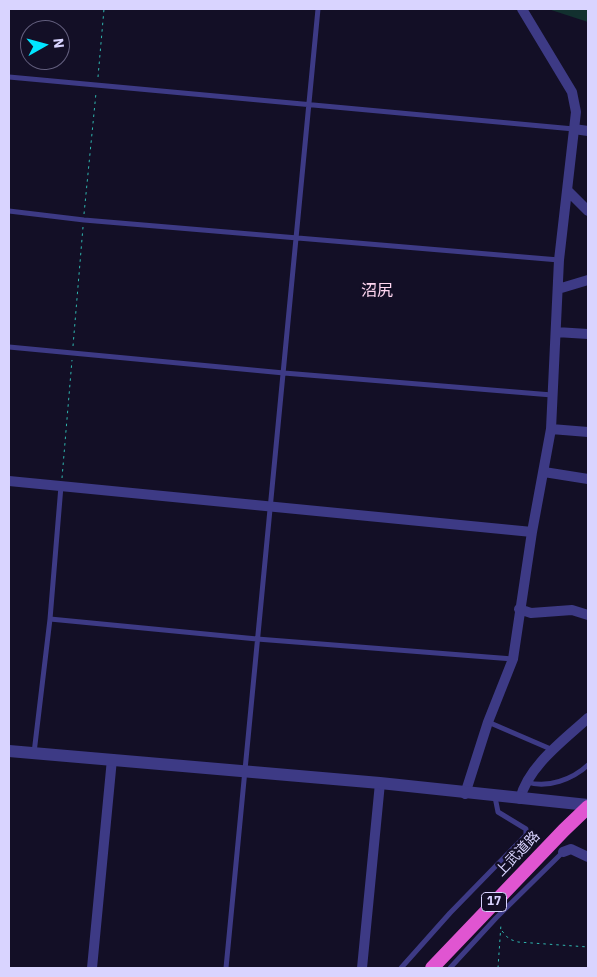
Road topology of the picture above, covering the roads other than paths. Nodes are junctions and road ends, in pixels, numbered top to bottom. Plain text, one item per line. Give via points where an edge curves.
1 (318, 9) edge
2 (522, 9) edge
3 (9, 77) edge
4 (309, 104) junction
5 (574, 130) junction
6 (588, 131) edge
7 (567, 190) junction
8 (9, 211) edge
9 (588, 211) edge
10 (296, 238) junction
11 (559, 260) junction
12 (588, 280) edge
13 (558, 289) junction
14 (556, 332) junction
15 (588, 334) edge
16 (9, 347) edge
17 (284, 373) junction
18 (553, 395) junction
19 (551, 429) junction
20 (588, 432) edge
21 (544, 472) junction
22 (588, 479) edge
23 (9, 481) edge
24 (61, 486) junction
25 (271, 507) junction
26 (532, 532) junction
27 (519, 609) junction
28 (588, 615) edge
29 (50, 618) junction
30 (257, 639) junction
31 (513, 659) junction
32 (588, 718) edge
33 (488, 722) junction
34 (553, 750) junction
35 (9, 751) edge
36 (34, 753) junction
37 (112, 759) junction
38 (588, 765) edge
39 (244, 772) junction
40 (527, 782) junction
41 (380, 783) junction
42 (465, 794) junction
43 (495, 797) junction
44 (520, 799) junction
45 (588, 806) edge
46 (563, 852) joint
47 (588, 856) edge
48 (92, 968) edge
49 (226, 968) edge
50 (362, 968) edge
51 (401, 968) edge
52 (432, 968) edge
53 (450, 968) edge

1 - 4 lane
2 - 5 street via 572,92 576,105
3 - 4 lane
4 - 5 lane
4 - 10 lane
5 - 6 street
5 - 7 street
7 - 9 street
7 - 11 street
8 - 10 lane
10 - 11 lane
10 - 17 lane
11 - 13 street
12 - 13 street
13 - 14 street
14 - 15 street
14 - 18 street
16 - 17 lane
17 - 18 lane
17 - 25 lane
18 - 19 street
19 - 20 street
19 - 21 street
21 - 22 street
21 - 26 street
23 - 24 street
24 - 25 street
24 - 29 lane
25 - 26 street
25 - 30 lane
26 - 27 street
27 - 28 street via 531,612 572,610
27 - 31 street
29 - 30 lane
29 - 36 lane
30 - 31 lane
30 - 39 lane
31 - 33 street
32 - 34 street
33 - 34 lane
33 - 42 street
34 - 40 street
35 - 36 street
36 - 37 street
37 - 39 street
37 - 48 street
38 - 40 lane via 578,773 545,786
39 - 41 street
39 - 49 lane
40 - 44 street
41 - 42 street
41 - 50 street
42 - 43 street
43 - 44 street
43 - 51 lane via 498,812 526,829 526,836
44 - 45 street
45 - 52 highway, 上武道路 / 17
46 - 47 street via 571,848
46 - 53 lane

